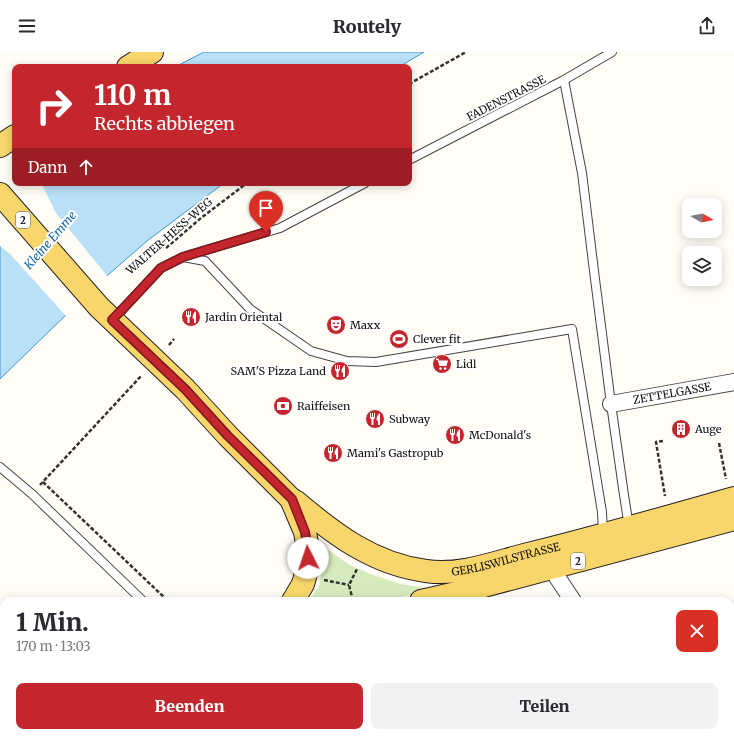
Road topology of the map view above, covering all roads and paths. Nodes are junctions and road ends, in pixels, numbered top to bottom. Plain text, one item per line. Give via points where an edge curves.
1 (152, 52) edge
2 (466, 52) edge
3 (612, 52) edge
4 (133, 64) edge
5 (564, 80) junction
6 (412, 82) edge
7 (12, 138) edge
8 (0, 146) edge
9 (412, 158) edge
10 (243, 186) edge
11 (359, 186) edge
12 (0, 194) edge
13 (161, 253) dead end
14 (183, 257) junction
15 (112, 320) junction
16 (174, 339) dead end
17 (155, 361) junction
18 (734, 382) edge
19 (611, 404) junction
20 (663, 441) dead end
21 (720, 443) dead end
22 (0, 467) edge
23 (43, 482) junction
24 (730, 490) edge
25 (32, 494) junction
26 (292, 499) junction
27 (666, 503) dead end
28 (734, 519) edge
29 (629, 527) junction
30 (603, 534) junction
31 (553, 567) junction
32 (349, 584) dead end
33 (139, 597) edge
34 (164, 597) edge
35 (295, 597) edge
36 (352, 597) edge
37 (438, 597) edge
38 (570, 597) edge

1 - 4 main road
2 - 6 path
3 - 5 lane, FADENSTRASSE
5 - 9 lane, FADENSTRASSE
5 - 19 lane via 582,173
7 - 8 main road
10 - 13 path, WALTER-HESS-WEG
11 - 14 lane via 280,228
12 - 15 main road, 2
14 - 15 lane via 161,268
14 - 30 lane via 205,260 250,309 311,351 347,361 376,362 572,329 602,512
15 - 17 main road, 2
16 - 17 path
17 - 23 path
17 - 26 main road, 2
18 - 19 street, ZETTELGASSE
19 - 29 lane
20 - 27 path via 656,442
21 - 24 path
22 - 25 lane
23 - 25 path
23 - 34 path
24 - 29 main road, GERLISWILSTRASSE / 2
25 - 33 lane
26 - 30 main road, GERLISWILSTRASSE / 2 via 338,535 365,552 394,564 425,571 450,572 469,569
26 - 35 main road via 305,532 308,549 305,577
28 - 31 main road, GERLISWILSTRASSE / 2
29 - 30 main road, GERLISWILSTRASSE / 2
31 - 37 main road, GERLISWILSTRASSE / 2
31 - 38 street
32 - 36 path

